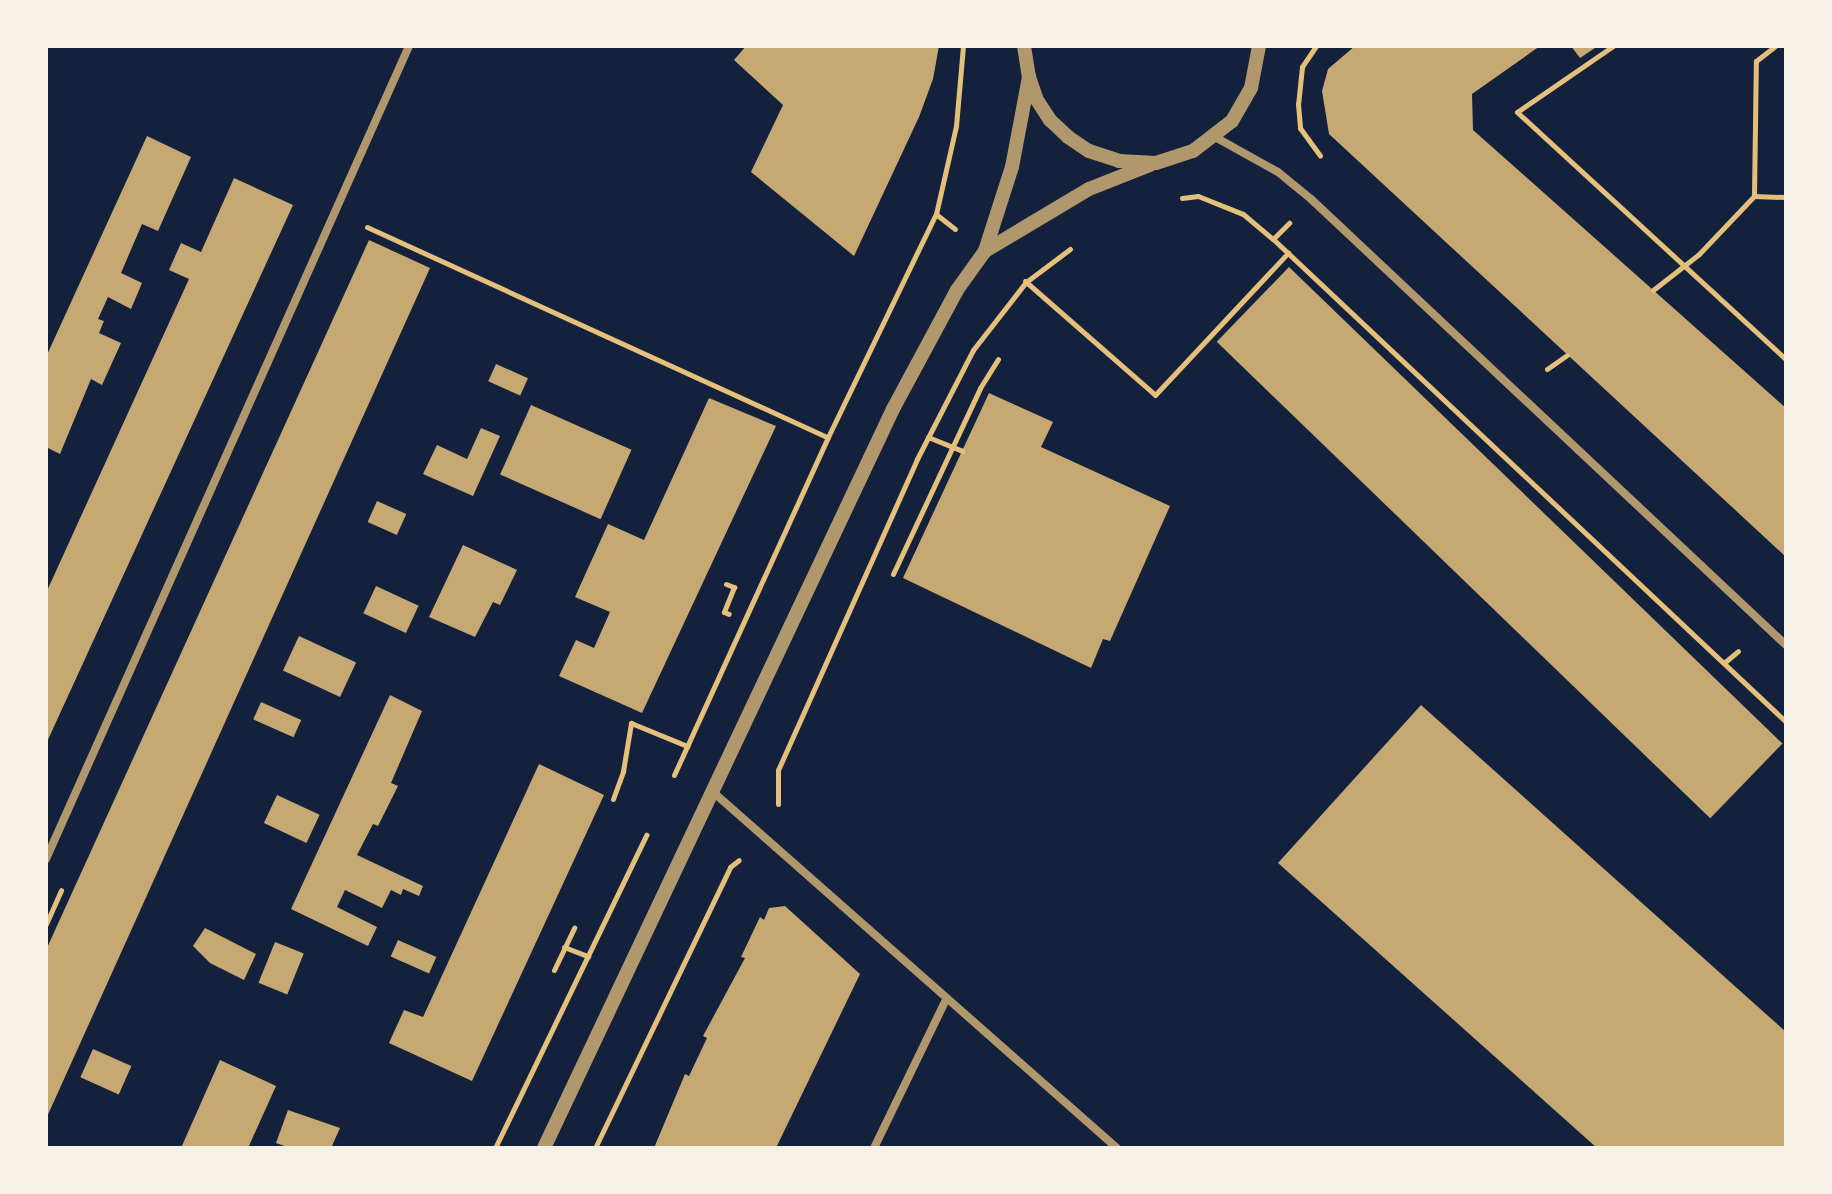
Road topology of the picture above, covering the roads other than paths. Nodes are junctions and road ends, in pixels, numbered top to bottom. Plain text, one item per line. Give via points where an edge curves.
1 (409, 46) edge
2 (1024, 46) edge
3 (1261, 48) edge
4 (1029, 77) junction
5 (1215, 137) junction
6 (1156, 163) junction
7 (985, 251) junction
8 (1786, 645) edge
9 (713, 792) junction
10 (46, 859) edge
11 (946, 1000) junction
12 (544, 1148) edge
13 (874, 1148) edge
14 (1117, 1148) edge

1 - 10 street
2 - 4 street
3 - 5 street via 1244,104
4 - 6 street via 1050,120 1068,137 1119,161
4 - 7 street via 1012,167
5 - 6 street
5 - 8 street via 1278,172 1311,199
6 - 7 street via 1089,189
7 - 9 street via 957,290 893,409
9 - 11 street
9 - 12 street
11 - 13 street
11 - 14 street

